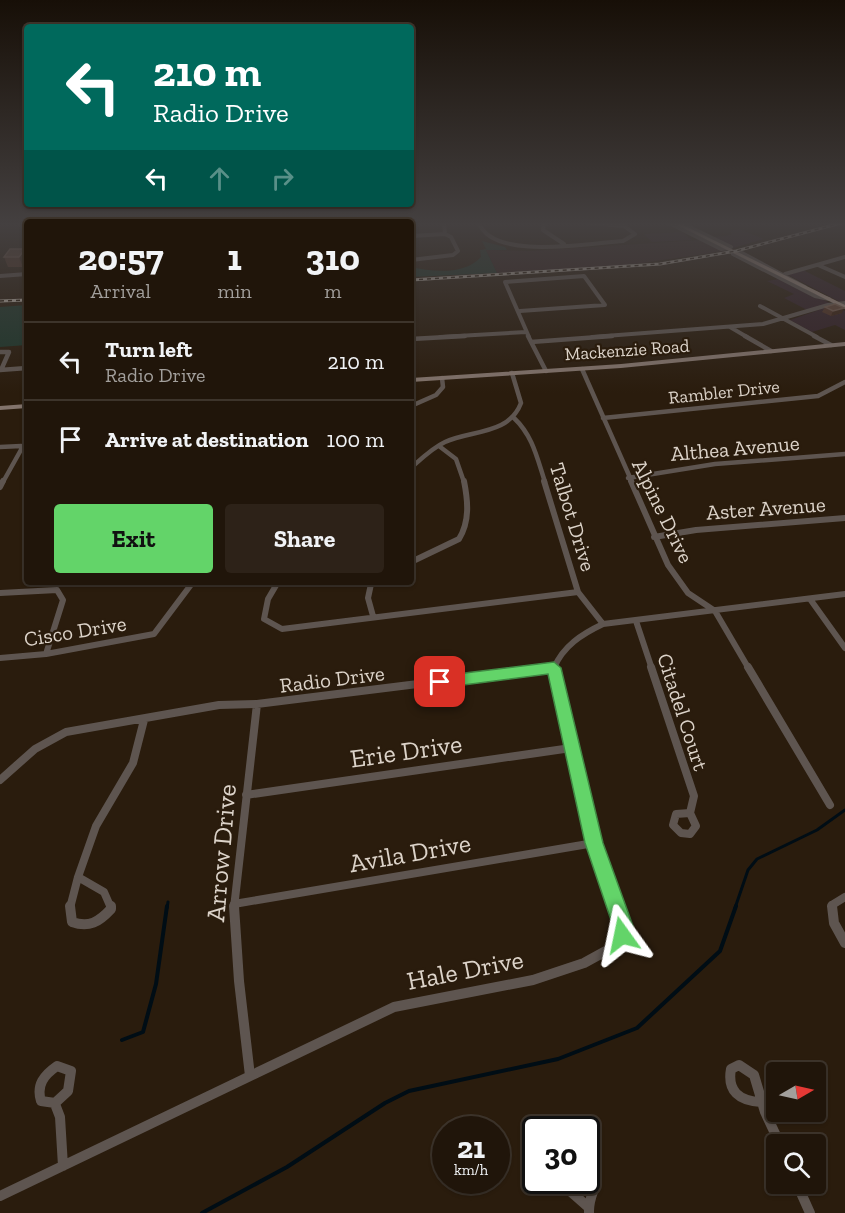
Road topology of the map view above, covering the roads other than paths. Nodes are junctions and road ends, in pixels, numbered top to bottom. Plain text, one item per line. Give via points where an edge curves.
1 (537, 280) edge
2 (587, 280) edge
3 (783, 280) edge
4 (790, 280) edge
5 (794, 280) edge
6 (805, 287) junction
7 (830, 300) junction
8 (843, 304) edge
9 (760, 306) dead end
10 (520, 311) junction
11 (785, 319) junction
12 (729, 327) junction
13 (526, 332) junction
14 (414, 339) edge
15 (531, 342) junction
16 (845, 344) edge
17 (831, 345) junction
18 (771, 351) junction
19 (0, 352) edge
20 (24, 368) edge
21 (582, 369) junction
22 (0, 370) edge
23 (546, 371) junction
24 (512, 373) junction
25 (442, 378) junction
26 (414, 380) edge
27 (845, 382) edge
28 (414, 405) edge
29 (24, 406) edge
30 (0, 408) edge
31 (514, 418) junction
32 (603, 418) junction
33 (24, 442) edge
34 (21, 446) junction
35 (439, 446) junction
36 (0, 447) edge
37 (845, 454) edge
38 (414, 466) edge
39 (628, 478) junction
40 (0, 486) edge
41 (845, 518) edge
42 (654, 537) junction
43 (414, 561) edge
44 (191, 585) edge
45 (275, 585) edge
46 (371, 585) edge
47 (578, 592) junction
48 (0, 593) edge
49 (845, 594) edge
50 (810, 599) junction
51 (715, 611) junction
52 (373, 616) junction
53 (636, 621) junction
54 (603, 624) junction
55 (845, 648) edge
56 (46, 654) junction
57 (0, 658) edge
58 (554, 668) junction
59 (257, 704) junction
60 (144, 720) junction
61 (571, 748) junction
62 (0, 780) edge
63 (246, 795) junction
64 (830, 805) dead end
65 (690, 813) dead end
66 (594, 843) junction
67 (78, 877) dead end
68 (845, 897) edge
69 (234, 904) junction
70 (845, 943) edge
71 (250, 1076) junction
72 (761, 1102) dead end
73 (56, 1104) dead end
74 (775, 1134) edge
75 (63, 1166) junction
76 (573, 1194) edge
77 (594, 1194) edge
78 (801, 1194) edge
79 (0, 1196) edge
80 (588, 1210) edge
81 (810, 1213) edge

1 - 10 street via 505,282
2 - 10 street via 605,305
3 - 7 street
4 - 6 main road
5 - 6 street
6 - 7 main road
7 - 8 main road
8 - 11 street
9 - 11 street
10 - 13 street
11 - 12 street
11 - 17 street
12 - 15 street
12 - 18 street
13 - 14 street
13 - 15 street
15 - 23 street
16 - 17 main road, Mackenzie Road
17 - 18 main road, Mackenzie Road
18 - 21 main road, Mackenzie Road
19 - 22 street via 9,352
20 - 22 street
21 - 23 main road, Mackenzie Road
21 - 32 street, Alpine Drive
23 - 24 main road, Mackenzie Road
24 - 25 main road, Mackenzie Road
24 - 31 street via 520,403
25 - 26 main road, Mackenzie Road
25 - 28 street via 440,392
27 - 32 street, Rambler Drive via 818,396
29 - 30 main road
31 - 35 street
31 - 47 street, Talbot Drive via 532,441
32 - 39 street, Alpine Drive
33 - 34 street
34 - 36 street
34 - 40 street
35 - 38 street
35 - 43 street via 458,462 468,521 459,539
37 - 39 street, Althea Avenue via 715,465
39 - 42 street, Alpine Drive
41 - 42 street, Aster Avenue
42 - 51 street, Alpine Drive via 688,592
44 - 56 street, Cisco Drive via 154,634
45 - 52 street via 265,605 264,619 282,629
46 - 52 street via 368,598
47 - 52 street
47 - 54 street, Talbot Drive
48 - 56 street via 57,590 63,600
49 - 50 street
50 - 51 street
50 - 55 street
51 - 53 street
51 - 64 street, Alpine Drive
53 - 54 street
53 - 65 street, Citadel Court via 694,796
54 - 58 street via 567,647
56 - 57 street, Cisco Drive
58 - 59 street, Radio Drive
58 - 61 street, Hale Drive
59 - 60 street, Radio Drive via 219,705
59 - 63 street, Arrow Drive
60 - 62 street, Radio Drive via 66,732 35,749
60 - 67 street via 134,765 99,818 72,891 72,922 84,927 99,923 111,909 111,900 103,889
61 - 63 street, Erie Drive
61 - 66 street, Hale Drive
63 - 69 street, Arrow Drive
66 - 69 street, Avila Drive
66 - 71 street, Hale Drive via 623,926 615,946 584,963 533,980 394,1007
68 - 70 street via 832,904 834,923
69 - 71 street, Arrow Drive via 238,981
71 - 75 street, Hale Drive
72 - 74 street
73 - 75 street
75 - 79 street, Hale Drive
76 - 80 street
77 - 80 street
78 - 81 street

